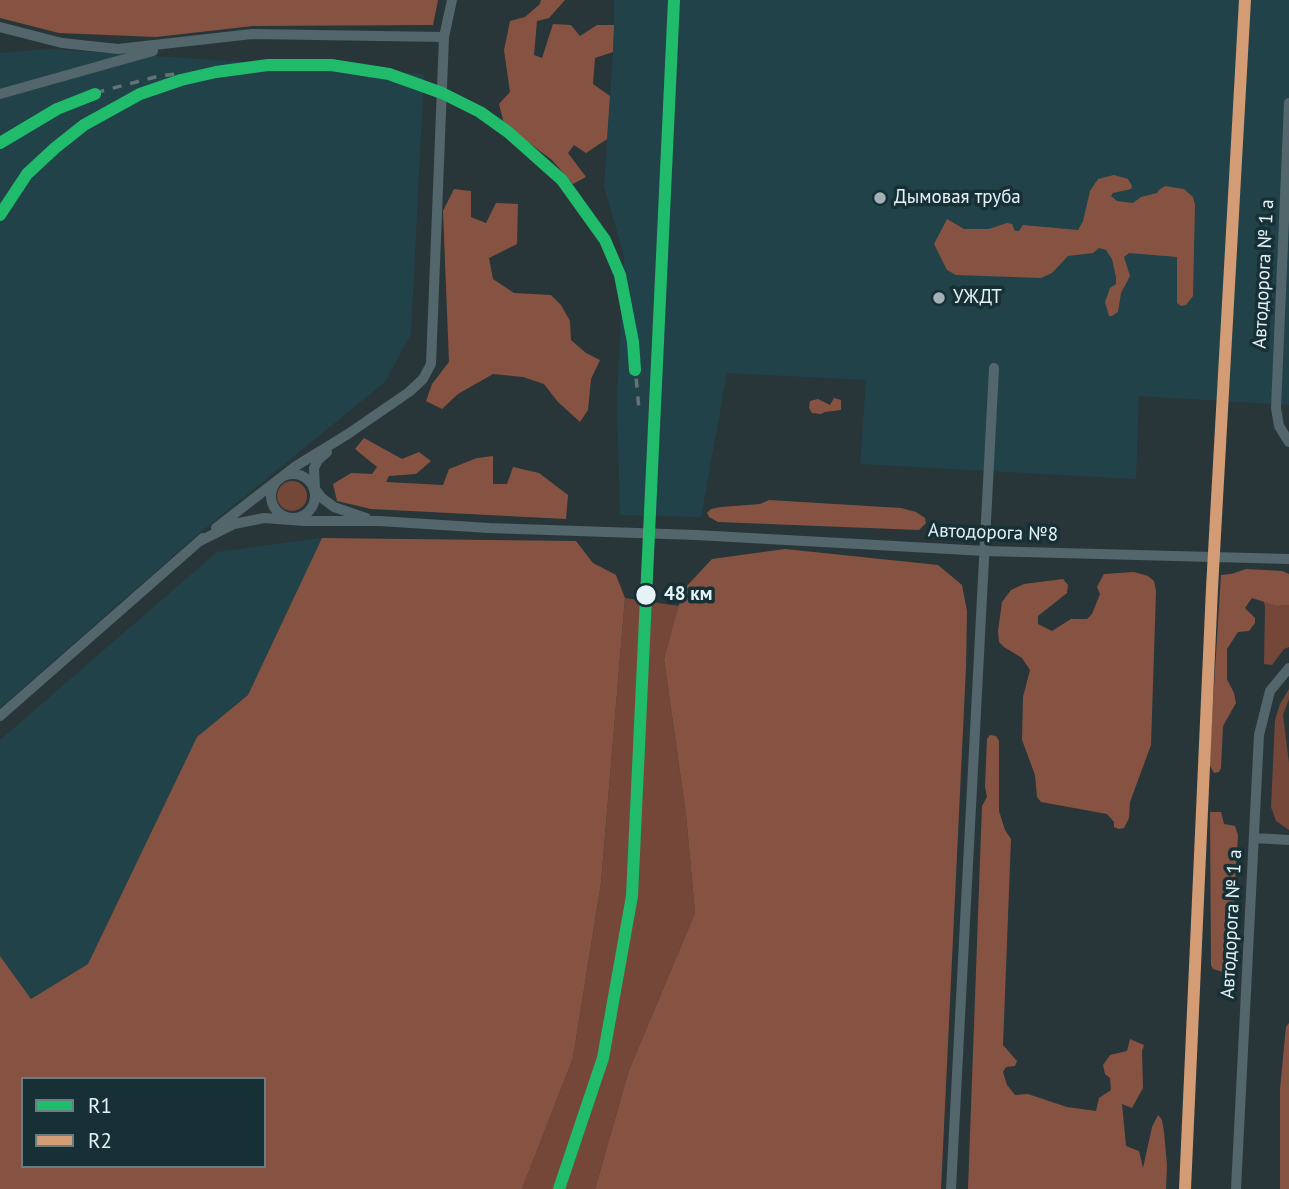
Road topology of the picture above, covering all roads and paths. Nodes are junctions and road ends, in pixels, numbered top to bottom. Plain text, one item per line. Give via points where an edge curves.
1 (452, 0) edge
2 (0, 27) edge
3 (443, 37) junction
4 (179, 43) junction
5 (0, 93) edge
6 (1289, 103) edge
7 (994, 368) dead end
8 (348, 434) junction
9 (1289, 442) edge
10 (280, 478) junction
11 (315, 489) junction
12 (292, 519) junction
13 (379, 521) junction
14 (198, 542) junction
15 (985, 551) junction
16 (1289, 559) edge
17 (1289, 668) edge
18 (0, 716) edge
19 (1254, 838) junction
20 (1289, 840) edge
21 (951, 1189) edge
22 (1236, 1189) edge

1 - 3 street
2 - 4 street via 62,43 118,49
3 - 4 street via 252,34
3 - 8 street via 431,364 410,392
4 - 5 street
6 - 9 street, Автодорога № 1 а via 1276,408 1279,426
7 - 15 street
8 - 10 street
8 - 11 street via 318,460
10 - 11 street via 298,475
10 - 12 street via 272,490 272,504
10 - 14 street
11 - 12 street via 311,510
11 - 13 street via 334,507
12 - 13 street
12 - 14 street via 242,521
13 - 15 street, Автодорога №8
14 - 18 street
15 - 16 street, Автодорога №8
15 - 21 street
17 - 19 street, Автодорога № 1 а via 1270,691 1259,735
19 - 20 street
19 - 22 street, Автодорога № 1 а

